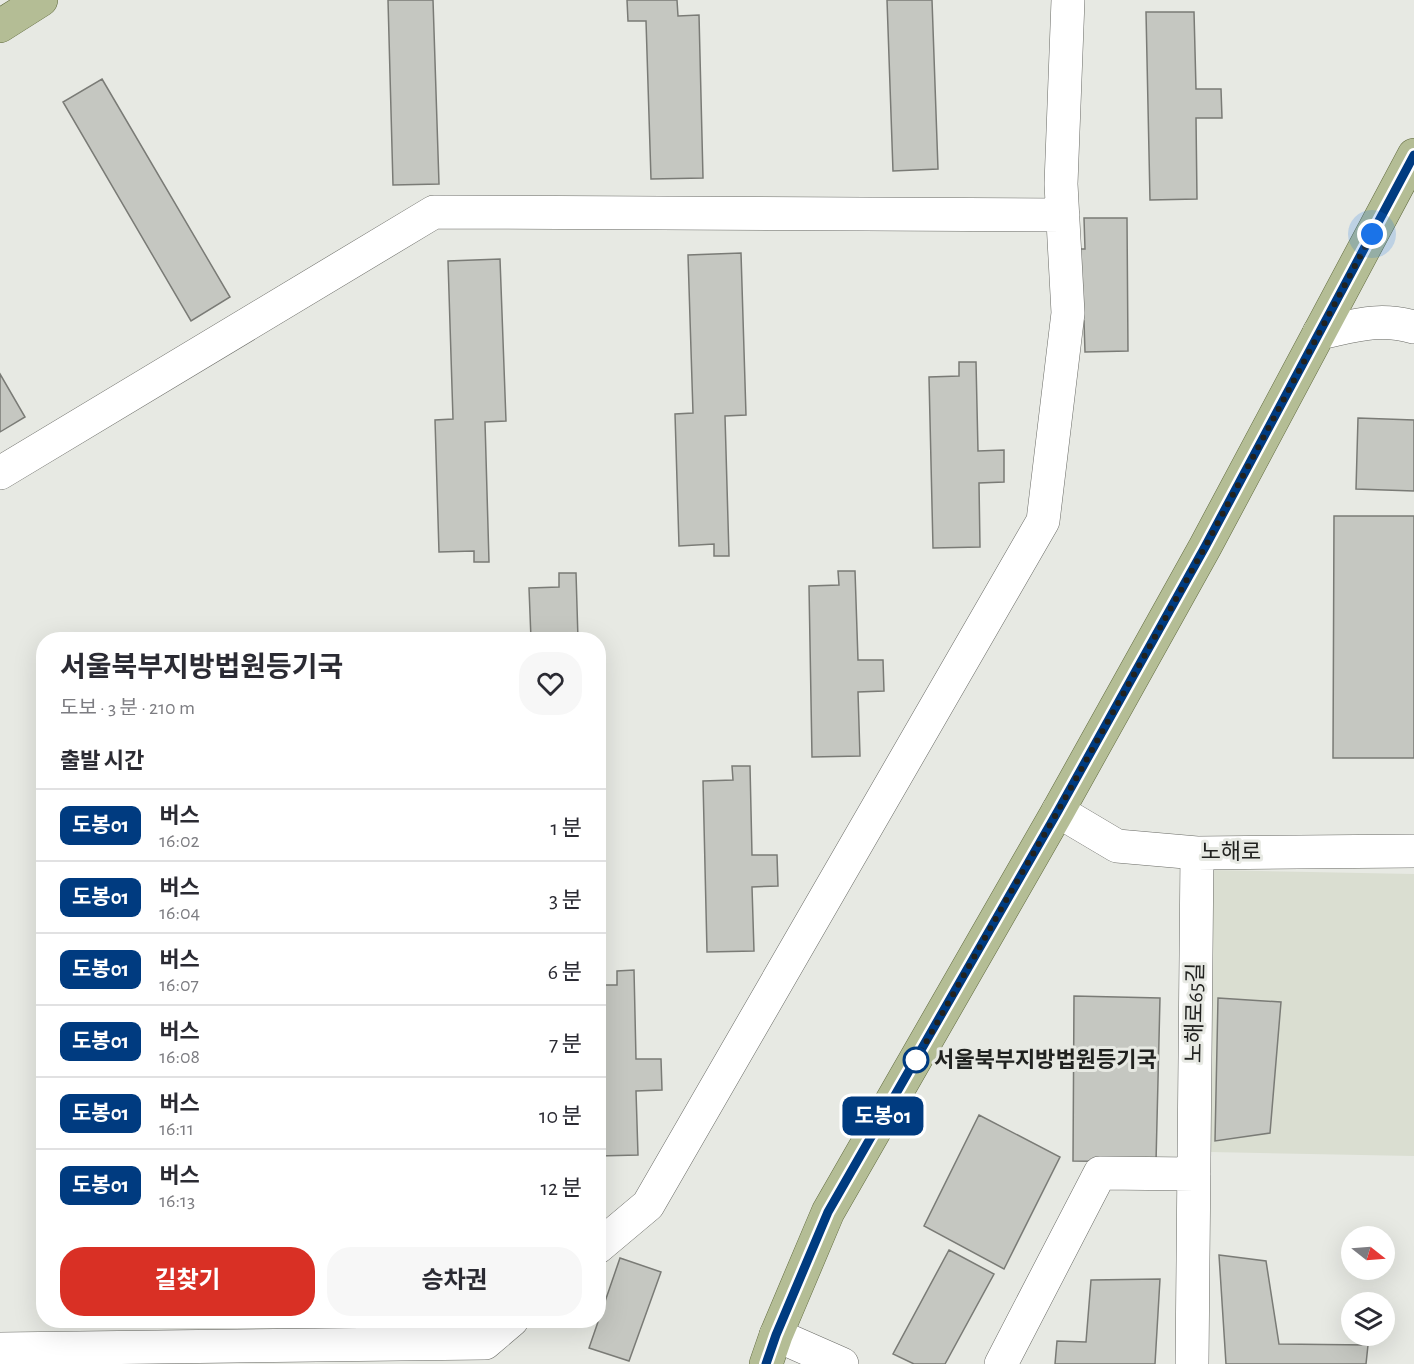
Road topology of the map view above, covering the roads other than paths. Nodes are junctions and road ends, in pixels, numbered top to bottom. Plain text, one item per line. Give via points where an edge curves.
1 (41, 0) edge
2 (1068, 0) edge
3 (0, 26) edge
4 (1414, 155) edge
5 (1063, 215) junction
6 (1414, 327) edge
7 (1319, 333) junction
8 (0, 473) edge
9 (1058, 811) junction
10 (1414, 851) edge
11 (1197, 853) junction
12 (1194, 1173) junction
13 (606, 1240) edge
14 (503, 1328) edge
15 (0, 1349) edge
16 (771, 1349) edge
17 (842, 1364) edge
18 (1001, 1364) edge
19 (1192, 1364) edge

1 - 3 main road
2 - 5 street
4 - 7 main road
5 - 8 street via 434,212
5 - 13 street via 1068,313 1043,520 648,1205
6 - 7 street via 1374,322
7 - 9 main road
9 - 11 street, 노해로 via 1117,846
9 - 16 main road via 828,1212
10 - 11 street, 노해로
11 - 12 street, 노해로65길
12 - 18 street via 1100,1173
12 - 19 street, 노해로65길
14 - 15 street via 485,1343
16 - 17 street

